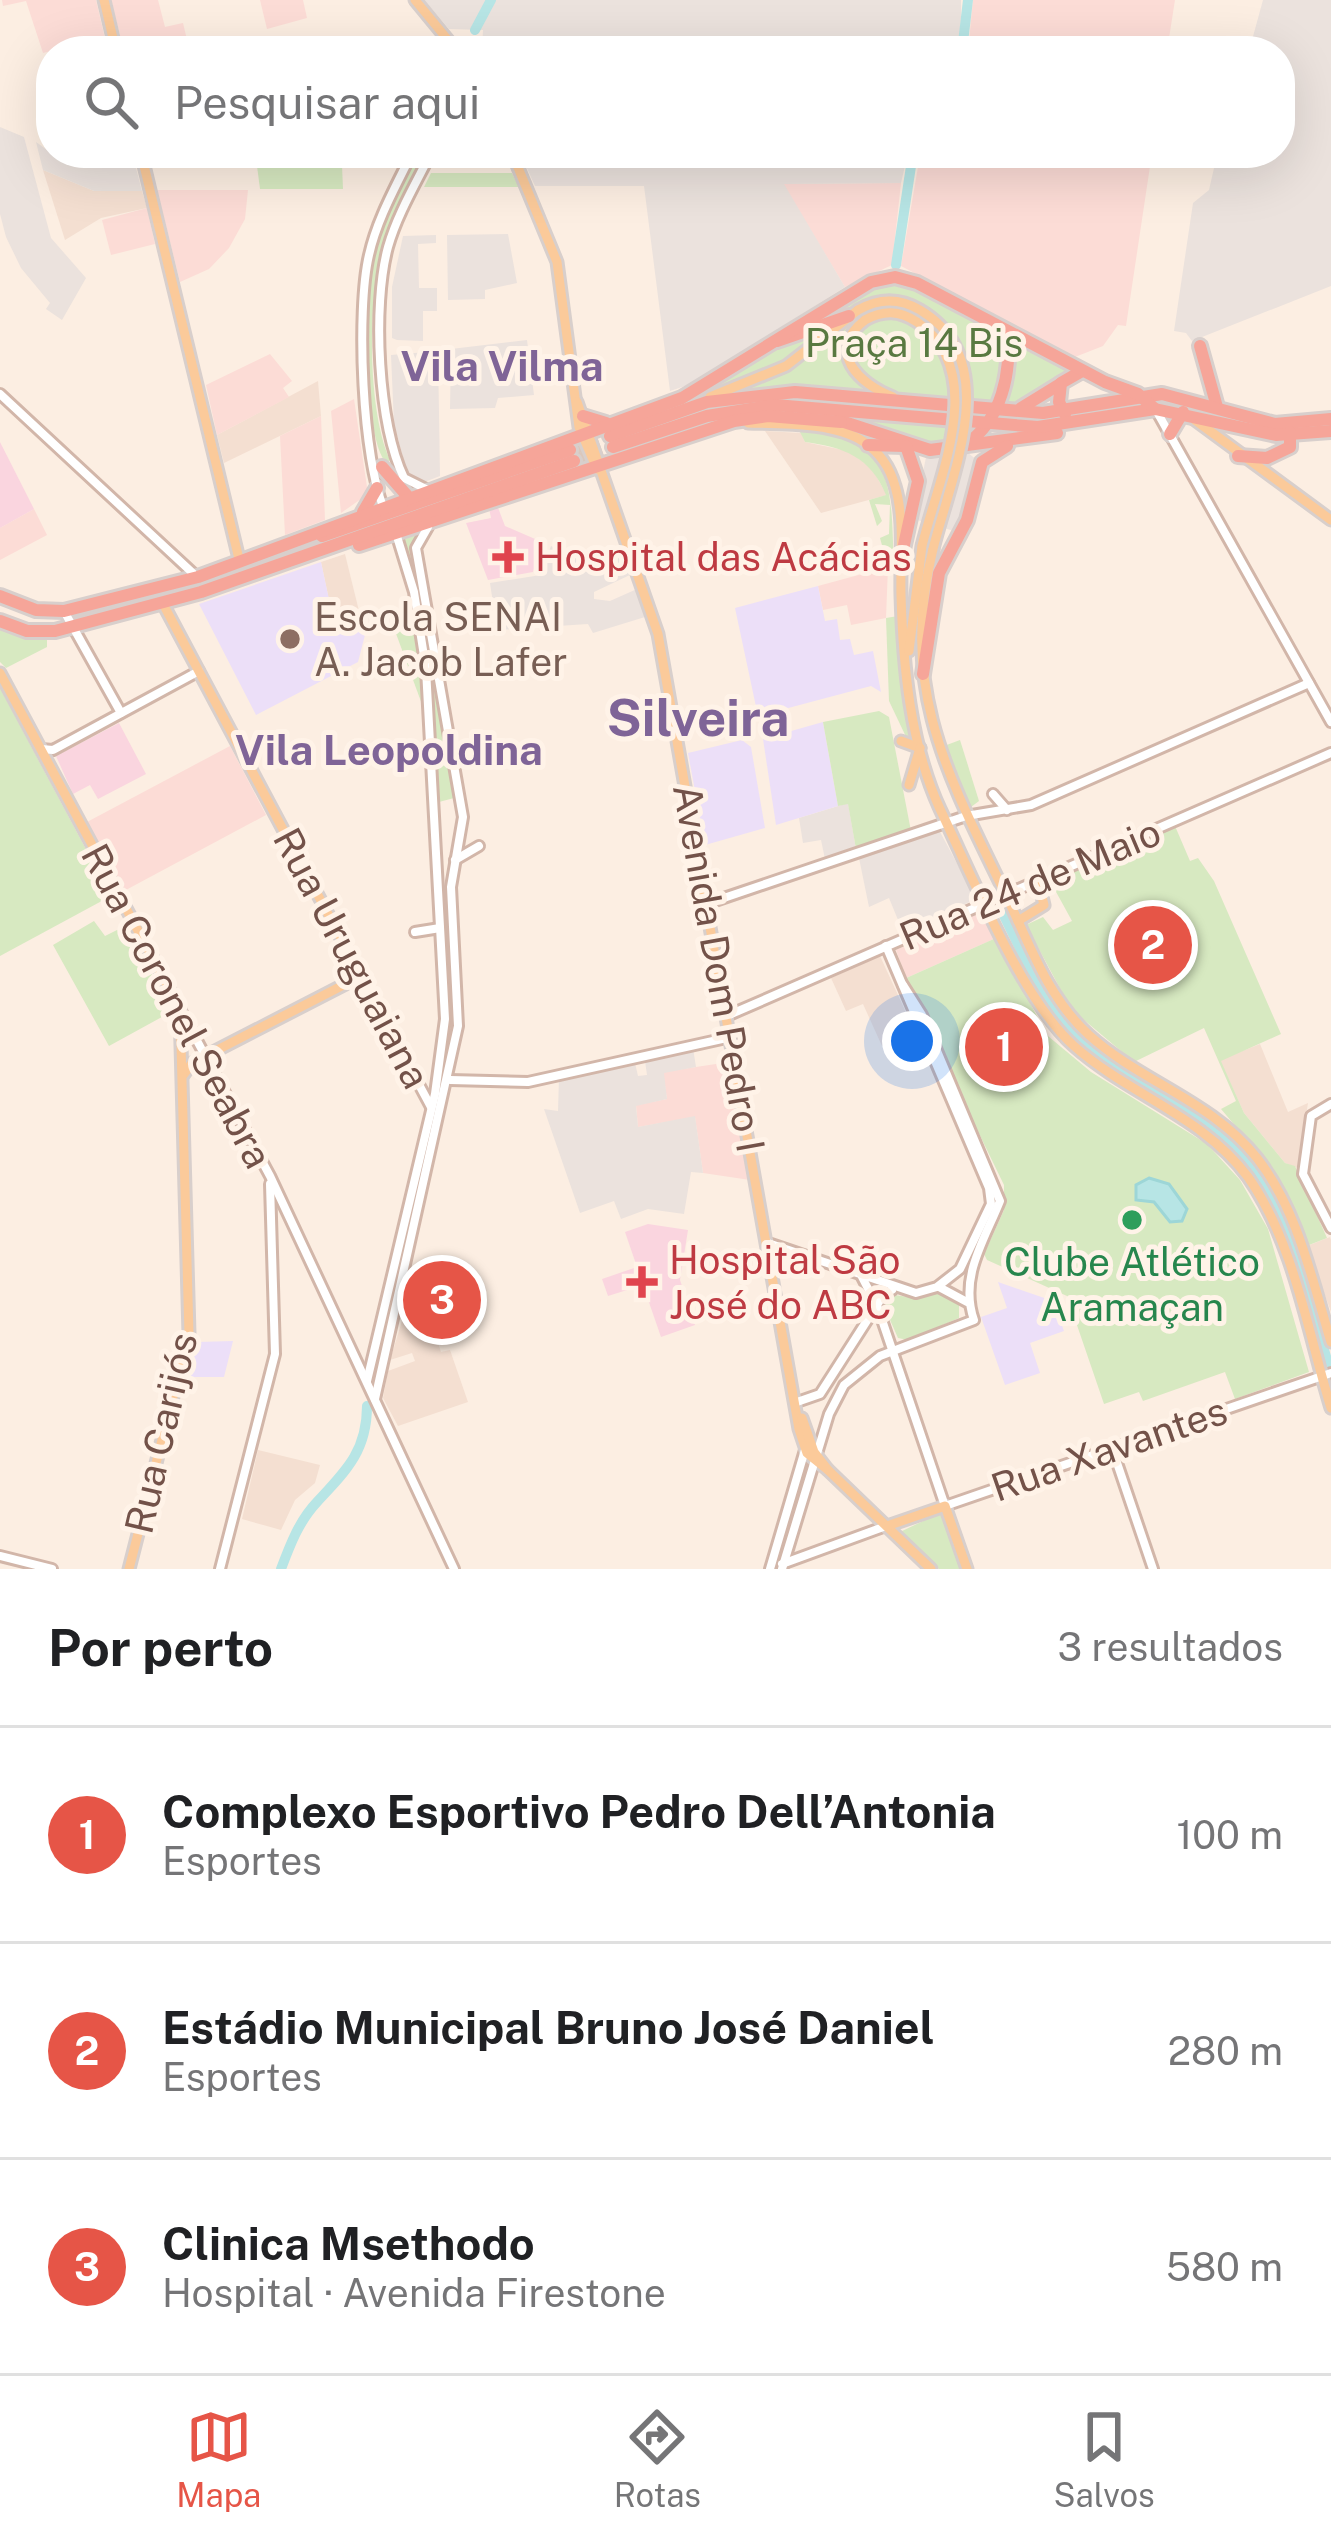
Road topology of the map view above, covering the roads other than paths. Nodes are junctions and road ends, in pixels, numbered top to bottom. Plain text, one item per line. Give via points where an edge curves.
1 (104, 0) edge
2 (415, 0) edge
3 (112, 36) edge
4 (445, 36) edge
5 (145, 168) edge
6 (405, 168) edge
7 (423, 168) edge
8 (518, 168) edge
9 (858, 315) junction
10 (1007, 331) junction
11 (1200, 346) dead end
12 (752, 352) junction
13 (1084, 371) junction
14 (1061, 383) junction
15 (0, 394) edge
16 (1138, 394) junction
17 (896, 398) junction
18 (577, 402) junction
19 (791, 405) junction
20 (1217, 407) junction
21 (689, 408) junction
22 (994, 409) junction
23 (1155, 409) junction
24 (1012, 410) junction
25 (1062, 411) junction
26 (1184, 412) junction
27 (583, 416) junction
28 (1331, 419) edge
29 (841, 422) junction
30 (986, 422) junction
31 (1081, 423) junction
32 (718, 425) junction
33 (1290, 430) junction
34 (1331, 431) edge
35 (586, 434) junction
36 (1170, 434) junction
37 (615, 440) junction
38 (1019, 440) junction
39 (868, 445) junction
40 (907, 446) junction
41 (959, 448) junction
42 (569, 456) junction
43 (1238, 456) junction
44 (394, 457) junction
45 (1267, 458) junction
46 (378, 462) junction
47 (598, 466) junction
48 (1268, 477) junction
49 (377, 488) junction
50 (429, 490) junction
51 (412, 501) junction
52 (360, 515) junction
53 (435, 516) junction
54 (1331, 520) edge
55 (390, 521) junction
56 (303, 540) junction
57 (181, 562) junction
58 (241, 562) junction
59 (901, 563) junction
60 (198, 578) junction
61 (238, 580) junction
62 (178, 582) junction
63 (153, 589) junction
64 (211, 589) junction
65 (162, 602) junction
66 (1, 607) edge
67 (64, 611) junction
68 (75, 626) junction
69 (199, 671) junction
70 (0, 673) edge
71 (915, 674) junction
72 (1309, 683) junction
73 (121, 713) junction
74 (1331, 722) edge
75 (901, 741) dead end
76 (920, 748) junction
77 (47, 749) junction
78 (1331, 752) edge
79 (909, 785) dead end
80 (993, 794) dead end
81 (461, 806) junction
82 (435, 810) junction
83 (1009, 810) junction
84 (966, 816) junction
85 (947, 822) junction
86 (437, 838) junction
87 (460, 841) junction
88 (479, 846) dead end
89 (454, 861) junction
90 (1038, 880) junction
91 (996, 898) junction
92 (709, 903) junction
93 (1018, 921) junction
94 (442, 928) junction
95 (415, 932) dead end
96 (886, 946) junction
97 (362, 976) junction
98 (903, 985) junction
99 (180, 1009) junction
100 (729, 1015) junction
101 (733, 1036) junction
102 (181, 1054) junction
103 (205, 1057) junction
104 (192, 1064) junction
105 (181, 1079) junction
106 (450, 1080) junction
107 (1331, 1104) edge
108 (431, 1107) junction
109 (440, 1124) junction
110 (270, 1176) junction
111 (284, 1206) junction
112 (272, 1224) junction
113 (1331, 1228) edge
114 (768, 1243) junction
115 (862, 1277) junction
116 (937, 1286) junction
117 (897, 1289) junction
118 (969, 1304) junction
119 (878, 1308) junction
120 (1324, 1338) edge
121 (891, 1351) junction
122 (832, 1372) junction
123 (1327, 1374) edge
124 (367, 1381) junction
125 (844, 1385) junction
126 (375, 1399) junction
127 (815, 1399) junction
128 (796, 1402) junction
129 (1331, 1408) edge
130 (829, 1414) junction
131 (805, 1448) junction
132 (1112, 1448) junction
133 (816, 1459) junction
134 (945, 1506) junction
135 (887, 1526) junction
136 (0, 1556) edge
137 (778, 1567) edge
138 (52, 1569) edge
139 (129, 1569) edge
140 (220, 1569) edge
141 (454, 1569) edge
142 (932, 1569) edge
143 (968, 1569) edge
144 (1153, 1569) edge

1 - 3 main road
2 - 4 main road
5 - 58 main road
6 - 46 street via 367,263 365,398
7 - 44 street via 383,275 382,411
8 - 18 main road via 557,262
9 - 12 highway
9 - 17 main road via 848,340 850,367 867,386
9 - 21 main road via 786,366
9 - 71 main road, bridge via 888,300 919,309 963,364 965,419 927,547
10 - 12 highway via 895,277 871,282
10 - 13 highway
10 - 22 highway via 1010,368
11 - 20 highway
12 - 37 highway
13 - 14 highway
13 - 16 highway
14 - 24 highway
14 - 25 highway
15 - 57 street
16 - 20 highway
16 - 23 highway
16 - 25 highway
17 - 21 highway via 776,392
17 - 22 highway
18 - 27 main road, Avenida Dom Pedro I
18 - 35 main road
19 - 29 highway
19 - 30 highway
19 - 37 highway
20 - 33 highway
21 - 37 highway
22 - 24 highway
22 - 30 highway
23 - 26 highway
23 - 31 highway
23 - 36 street
24 - 25 highway
25 - 31 highway
26 - 33 highway
26 - 36 highway
26 - 43 main road
27 - 35 main road, Avenida Dom Pedro I
27 - 37 highway
28 - 33 highway
29 - 32 highway via 768,416
29 - 40 highway
30 - 31 highway
30 - 41 highway
31 - 38 highway
32 - 37 highway
32 - 39 main road via 827,430
33 - 34 highway
33 - 45 highway via 1290,447
35 - 37 highway
35 - 42 highway
35 - 47 main road, Avenida Dom Pedro I
36 - 72 street
37 - 47 highway
38 - 41 highway
38 - 71 highway via 980,465 967,520 939,573
39 - 40 highway
39 - 59 main road via 896,488
40 - 41 highway
40 - 59 highway via 918,481
42 - 47 highway
42 - 50 highway
42 - 51 highway
42 - 53 highway
43 - 45 highway
43 - 48 main road
44 - 46 street
44 - 50 street via 406,482
45 - 48 main road
46 - 49 street
46 - 51 highway
47 - 92 main road, Avenida Dom Pedro I via 658,634
48 - 54 main road
49 - 52 highway
49 - 55 street
50 - 51 highway
51 - 53 highway
51 - 55 highway
52 - 55 highway
52 - 56 highway
53 - 55 highway
53 - 81 street via 416,548
55 - 56 highway
55 - 61 highway
55 - 82 street via 421,628
56 - 58 highway
57 - 60 street
57 - 62 highway
58 - 60 highway
58 - 61 highway
59 - 71 main road
60 - 62 highway
60 - 64 highway
61 - 64 highway
62 - 63 highway
63 - 65 highway
63 - 67 highway
64 - 65 highway
65 - 68 highway
65 - 69 main road, Rua Uruguaiana
66 - 67 highway via 28,615
66 - 68 highway via 42,632
67 - 68 street
68 - 73 street
69 - 73 street
69 - 97 main road, Rua Uruguaiana
70 - 77 main road, Rua Coronel Seabra
71 - 76 main road
71 - 84 main road
72 - 74 street
72 - 83 street
73 - 77 street
75 - 76 main road
76 - 79 main road
76 - 85 main road
77 - 99 main road, Rua Coronel Seabra
78 - 90 street, Rua 24 de Maio
80 - 83 street
81 - 82 street via 447,802
81 - 87 street
82 - 86 street
83 - 84 street
84 - 85 street
84 - 91 main road
85 - 91 main road
85 - 92 street
86 - 87 street
86 - 94 street
87 - 89 street
88 - 89 street
89 - 106 street via 458,1012
90 - 91 street, Rua 24 de Maio
90 - 93 main road via 1045,903
91 - 93 main road
91 - 96 street, Rua 24 de Maio
91 - 120 main road via 1034,994 1067,1039 1209,1136 1247,1176
92 - 100 main road, Avenida Dom Pedro I
93 - 120 main road via 1057,998 1091,1038 1209,1112 1260,1162 1292,1221
94 - 95 street
94 - 108 street via 445,1034
96 - 98 street
96 - 100 street, Rua 24 de Maio
97 - 103 main road
97 - 108 street, Rua Uruguaiana
98 - 116 street via 993,1198 960,1269
98 - 118 street via 1000,1193 974,1260
99 - 102 main road, Rua Carijós
99 - 103 street, Rua Coronel Seabra
100 - 101 main road, Avenida Dom Pedro I
101 - 106 street via 528,1082
101 - 114 main road, Avenida Dom Pedro I
102 - 104 main road
102 - 105 main road, Rua Carijós
103 - 104 main road
103 - 110 street, Rua Coronel Seabra
104 - 105 main road
105 - 139 main road, Rua Carijós via 189,1334
106 - 109 street
107 - 113 street via 1311,1116 1303,1174
108 - 109 street, Rua Uruguaiana
108 - 124 street
109 - 126 street
110 - 111 street
110 - 112 street, Rua Coronel Seabra
111 - 112 street
111 - 124 street
112 - 140 street, Rua Coronel Seabra via 275,1354
114 - 115 street
114 - 128 main road, Avenida Dom Pedro I
115 - 117 street
115 - 119 street
116 - 117 street
116 - 118 street
117 - 119 street
118 - 121 street via 974,1320
119 - 121 street
119 - 122 street
120 - 123 main road
121 - 125 street
121 - 134 street
122 - 125 street via 835,1385
122 - 127 street
123 - 129 main road
123 - 132 street, Rua Xavantes
124 - 126 street
125 - 130 street
126 - 141 street
127 - 128 street
127 - 130 street
128 - 131 main road, Avenida Dom Pedro I
128 - 133 main road, Avenida Dom Pedro I
130 - 133 street
131 - 133 main road, Avenida Dom Pedro I
131 - 137 street
132 - 134 street, Rua Xavantes
132 - 144 street
133 - 135 main road, Avenida Dom Pedro I
133 - 137 street
134 - 135 main road, Rua Xavantes
134 - 143 main road
135 - 137 street
135 - 142 main road, Avenida Dom Pedro I
136 - 138 street

